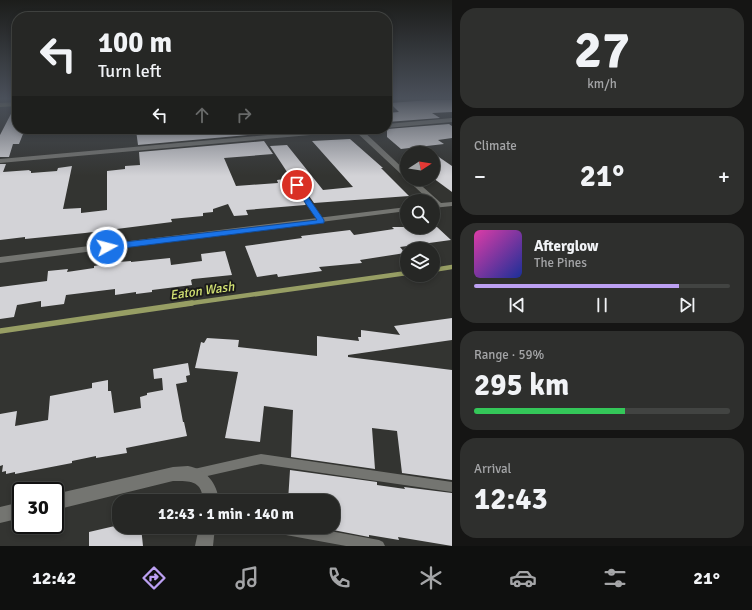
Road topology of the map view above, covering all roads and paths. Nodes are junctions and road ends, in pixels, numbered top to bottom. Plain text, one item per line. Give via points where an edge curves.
1 (403, 124) edge
2 (392, 126) edge
3 (300, 134) edge
4 (361, 134) edge
5 (0, 161) edge
6 (400, 170) edge
7 (297, 185) dead end
8 (417, 186) edge
9 (424, 194) edge
10 (452, 204) edge
11 (440, 206) edge
12 (400, 211) edge
13 (322, 221) junction
14 (0, 260) edge
15 (193, 474) junction
16 (452, 487) edge
17 (211, 494) edge
18 (64, 500) edge
19 (12, 512) edge
20 (0, 515) edge
21 (207, 534) edge
22 (313, 534) edge
23 (204, 546) edge
24 (379, 546) edge

1 - 2 street
3 - 5 street
4 - 6 street
7 - 13 lane
8 - 9 street
10 - 11 street
12 - 13 street
13 - 14 street
15 - 16 lane via 261,459
15 - 17 street via 205,482
15 - 18 street via 173,474
19 - 20 street
21 - 23 street
22 - 24 lane

